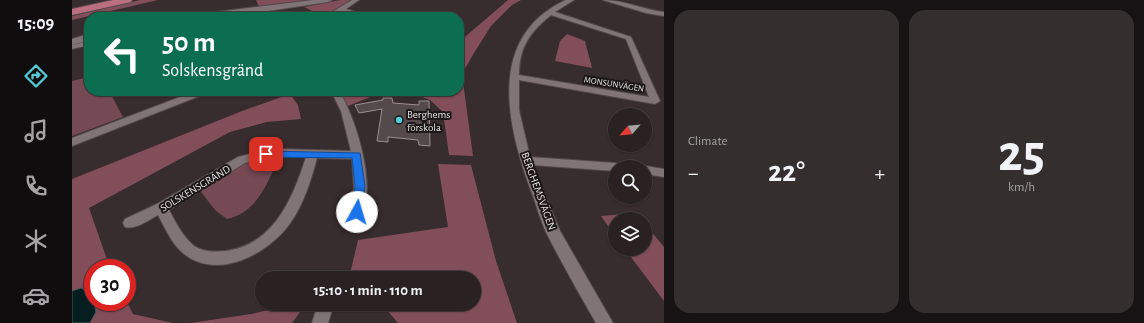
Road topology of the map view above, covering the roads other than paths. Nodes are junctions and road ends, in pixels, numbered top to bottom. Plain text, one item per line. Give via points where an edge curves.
1 (110, 0) edge
2 (127, 0) edge
3 (328, 0) edge
4 (356, 0) edge
5 (571, 0) edge
6 (606, 0) edge
7 (72, 8) edge
8 (341, 9) junction
9 (72, 12) edge
10 (236, 12) edge
11 (336, 12) edge
12 (350, 12) edge
13 (549, 12) junction
14 (664, 14) edge
15 (84, 39) edge
16 (72, 42) edge
17 (84, 44) edge
18 (72, 47) edge
19 (515, 78) junction
20 (191, 96) edge
21 (338, 96) edge
22 (72, 142) edge
23 (314, 154) junction
24 (356, 155) junction
25 (526, 161) junction
26 (608, 167) edge
27 (652, 171) edge
28 (664, 172) edge
29 (161, 208) junction
30 (357, 212) dead end
31 (130, 223) dead end
32 (324, 311) edge
33 (320, 323) edge
34 (605, 323) edge

1 - 7 highway
2 - 9 highway
3 - 10 street
4 - 8 street
5 - 13 street, BERGHEMSVÄGEN
6 - 14 street
8 - 11 street
8 - 12 street
13 - 19 street, BERGHEMSVÄGEN via 532,27 521,45 515,64
13 - 19 street, MONSUNVÄGEN via 629,38 655,101
15 - 16 street
17 - 18 street
19 - 25 street, BERGHEMSVÄGEN via 514,110
20 - 22 street
21 - 24 street via 344,105
23 - 24 street, SOLSKENSGRÄND
23 - 29 street, SOLSKENSGRÄND via 266,154 242,160
23 - 29 street via 301,194 283,225 264,242 246,253 208,259 187,248
24 - 30 street via 360,186
25 - 26 street
25 - 34 street, BERGHEMSVÄGEN via 554,234
27 - 28 street
29 - 31 street, SOLSKENSGRÄND
32 - 33 street

